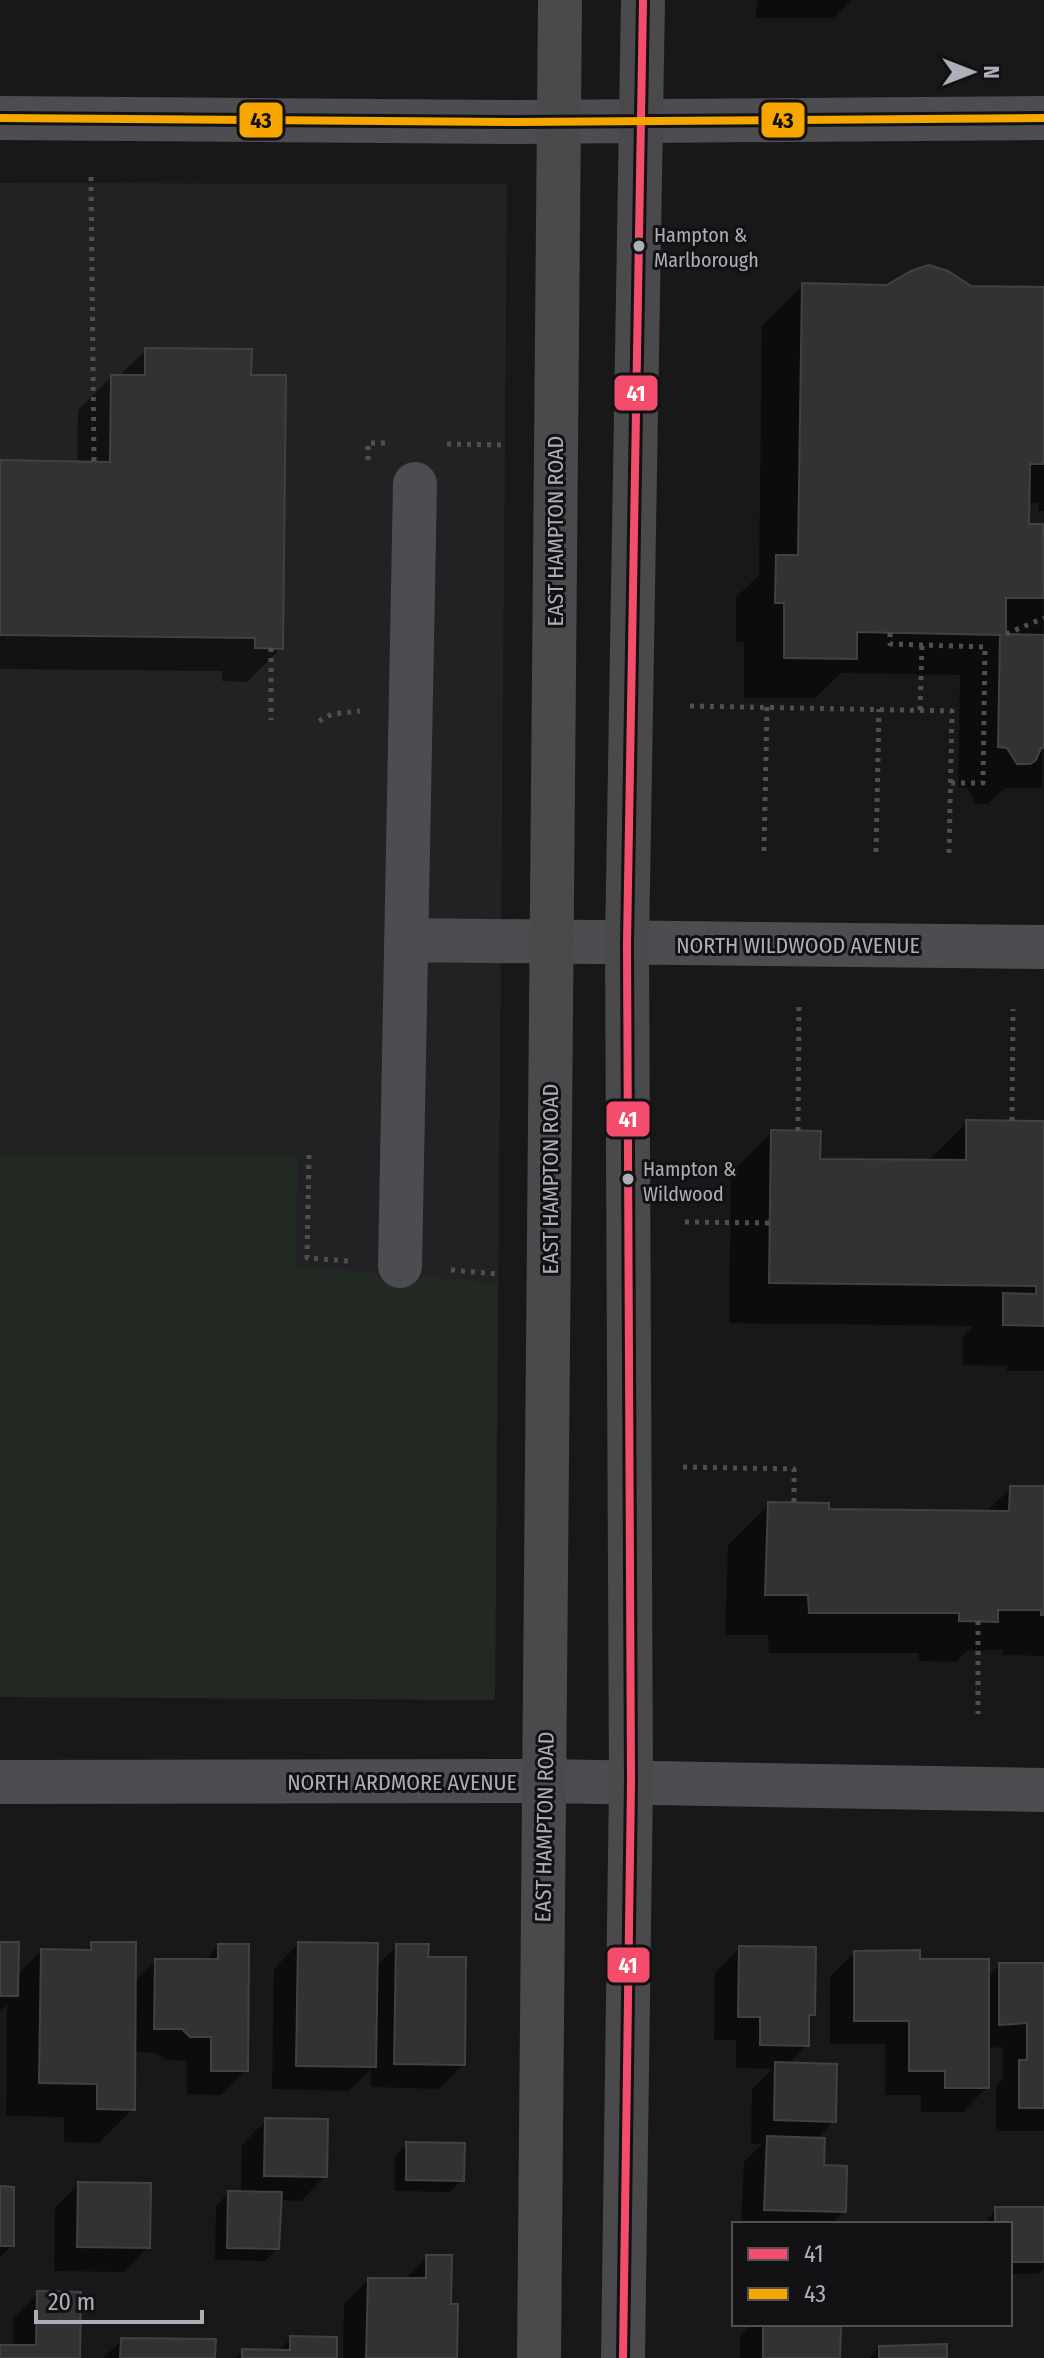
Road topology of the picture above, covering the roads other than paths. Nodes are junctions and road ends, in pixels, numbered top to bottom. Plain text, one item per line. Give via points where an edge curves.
1 (560, 0) edge
2 (643, 0) edge
3 (0, 118) edge
4 (1044, 118) edge
5 (559, 122) junction
6 (642, 122) junction
7 (415, 484) dead end
8 (406, 940) junction
9 (552, 943) junction
10 (627, 944) junction
11 (1044, 947) edge
12 (400, 1266) dead end
13 (544, 1781) junction
14 (0, 1782) edge
15 (631, 1783) junction
16 (1044, 1790) edge
17 (539, 2358) edge
18 (623, 2358) edge

1 - 5 main road, EAST HAMPTON ROAD
2 - 6 main road
3 - 5 street
4 - 6 street
5 - 6 street
5 - 9 main road, EAST HAMPTON ROAD
6 - 10 main road
7 - 8 street
8 - 9 street, NORTH WILDWOOD AVENUE
8 - 12 street
9 - 10 street, NORTH WILDWOOD AVENUE
9 - 13 main road, EAST HAMPTON ROAD
10 - 11 street, NORTH WILDWOOD AVENUE
10 - 15 main road
13 - 14 street, NORTH ARDMORE AVENUE
13 - 15 street, NORTH ARDMORE AVENUE
13 - 17 main road, EAST HAMPTON ROAD
15 - 16 street, NORTH ARDMORE AVENUE
15 - 18 main road

